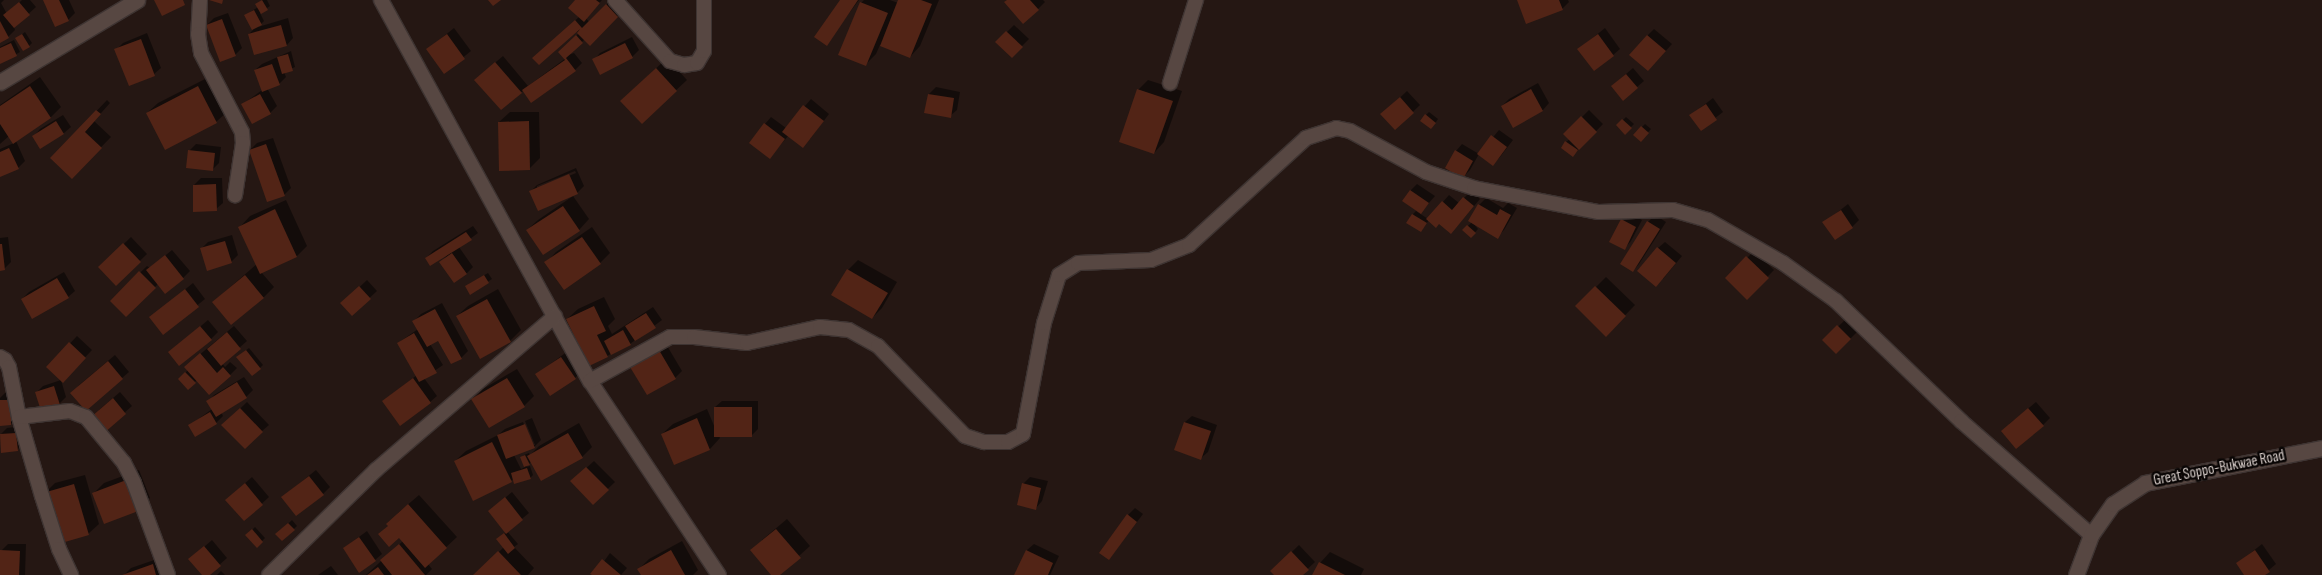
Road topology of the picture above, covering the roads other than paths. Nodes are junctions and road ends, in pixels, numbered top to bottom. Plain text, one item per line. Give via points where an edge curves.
1 (138, 0) edge
2 (200, 0) edge
3 (380, 0) edge
4 (615, 0) edge
5 (704, 0) edge
6 (1196, 0) edge
7 (0, 82) edge
8 (1170, 83) dead end
9 (235, 195) dead end
10 (555, 316) junction
11 (0, 357) edge
12 (590, 381) junction
13 (19, 417) junction
14 (2322, 448) edge
15 (2091, 535) junction
16 (71, 575) edge
17 (168, 575) edge
18 (270, 575) edge
19 (719, 575) edge
20 (2076, 575) edge

1 - 7 street
2 - 9 street via 198,34 201,53 242,132
3 - 10 street
4 - 5 street via 670,61 684,65 697,63 704,51
6 - 8 street
10 - 12 street
10 - 18 street via 376,470
11 - 13 street via 9,367
12 - 15 street via 670,337 747,343 820,326 849,330 878,346 965,436 984,442 1008,442 1023,434 1044,323 1059,275 1078,263 1151,260 1189,245 1306,138 1336,128 1350,131 1426,172 1474,188 1599,212 1673,210 1708,220 1783,263 1836,302 1962,421
12 - 19 street
13 - 16 street via 59,550
13 - 17 street via 70,411 86,417 124,463
14 - 15 street, Great Soppo-Bukwae Road via 2145,483 2113,504
15 - 20 street, Great Soppo-Bukwae Road

